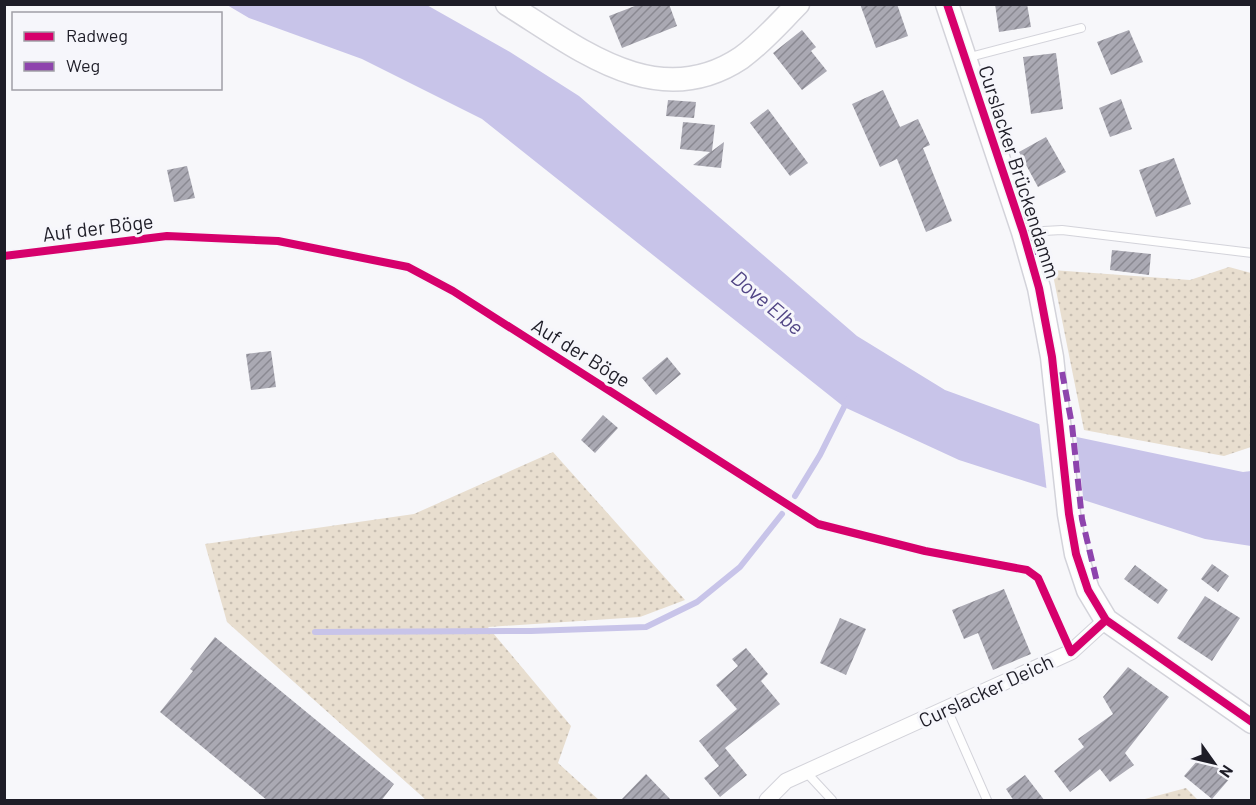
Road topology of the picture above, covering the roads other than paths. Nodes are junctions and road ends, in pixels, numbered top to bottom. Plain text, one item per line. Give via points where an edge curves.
1 (507, 4) edge
2 (798, 4) edge
3 (947, 4) edge
4 (1081, 28) dead end
5 (965, 59) junction
6 (1023, 232) junction
7 (1251, 253) edge
8 (4, 256) edge
9 (1106, 620) junction
10 (1071, 652) junction
11 (946, 710) junction
12 (1251, 722) edge
13 (806, 772) junction
14 (767, 801) edge
15 (831, 801) edge
16 (987, 801) edge

1 - 2 street via 617,70 674,79 708,74 738,60
3 - 5 street, Curslacker Brückendamm
4 - 5 lane
5 - 6 street, Curslacker Brückendamm
6 - 7 lane via 1062,230
6 - 9 street, Curslacker Brückendamm via 1052,357 1076,554 1088,590
8 - 10 lane, Auf der Böge via 167,236 278,241 408,267 453,291 818,524 925,551 1027,570 1038,578
9 - 10 street, Curslacker Deich
9 - 12 street
10 - 11 street, Curslacker Deich
11 - 13 street, Curslacker Deich
11 - 16 lane
13 - 14 street, Curslacker Deich via 786,781
13 - 15 lane

